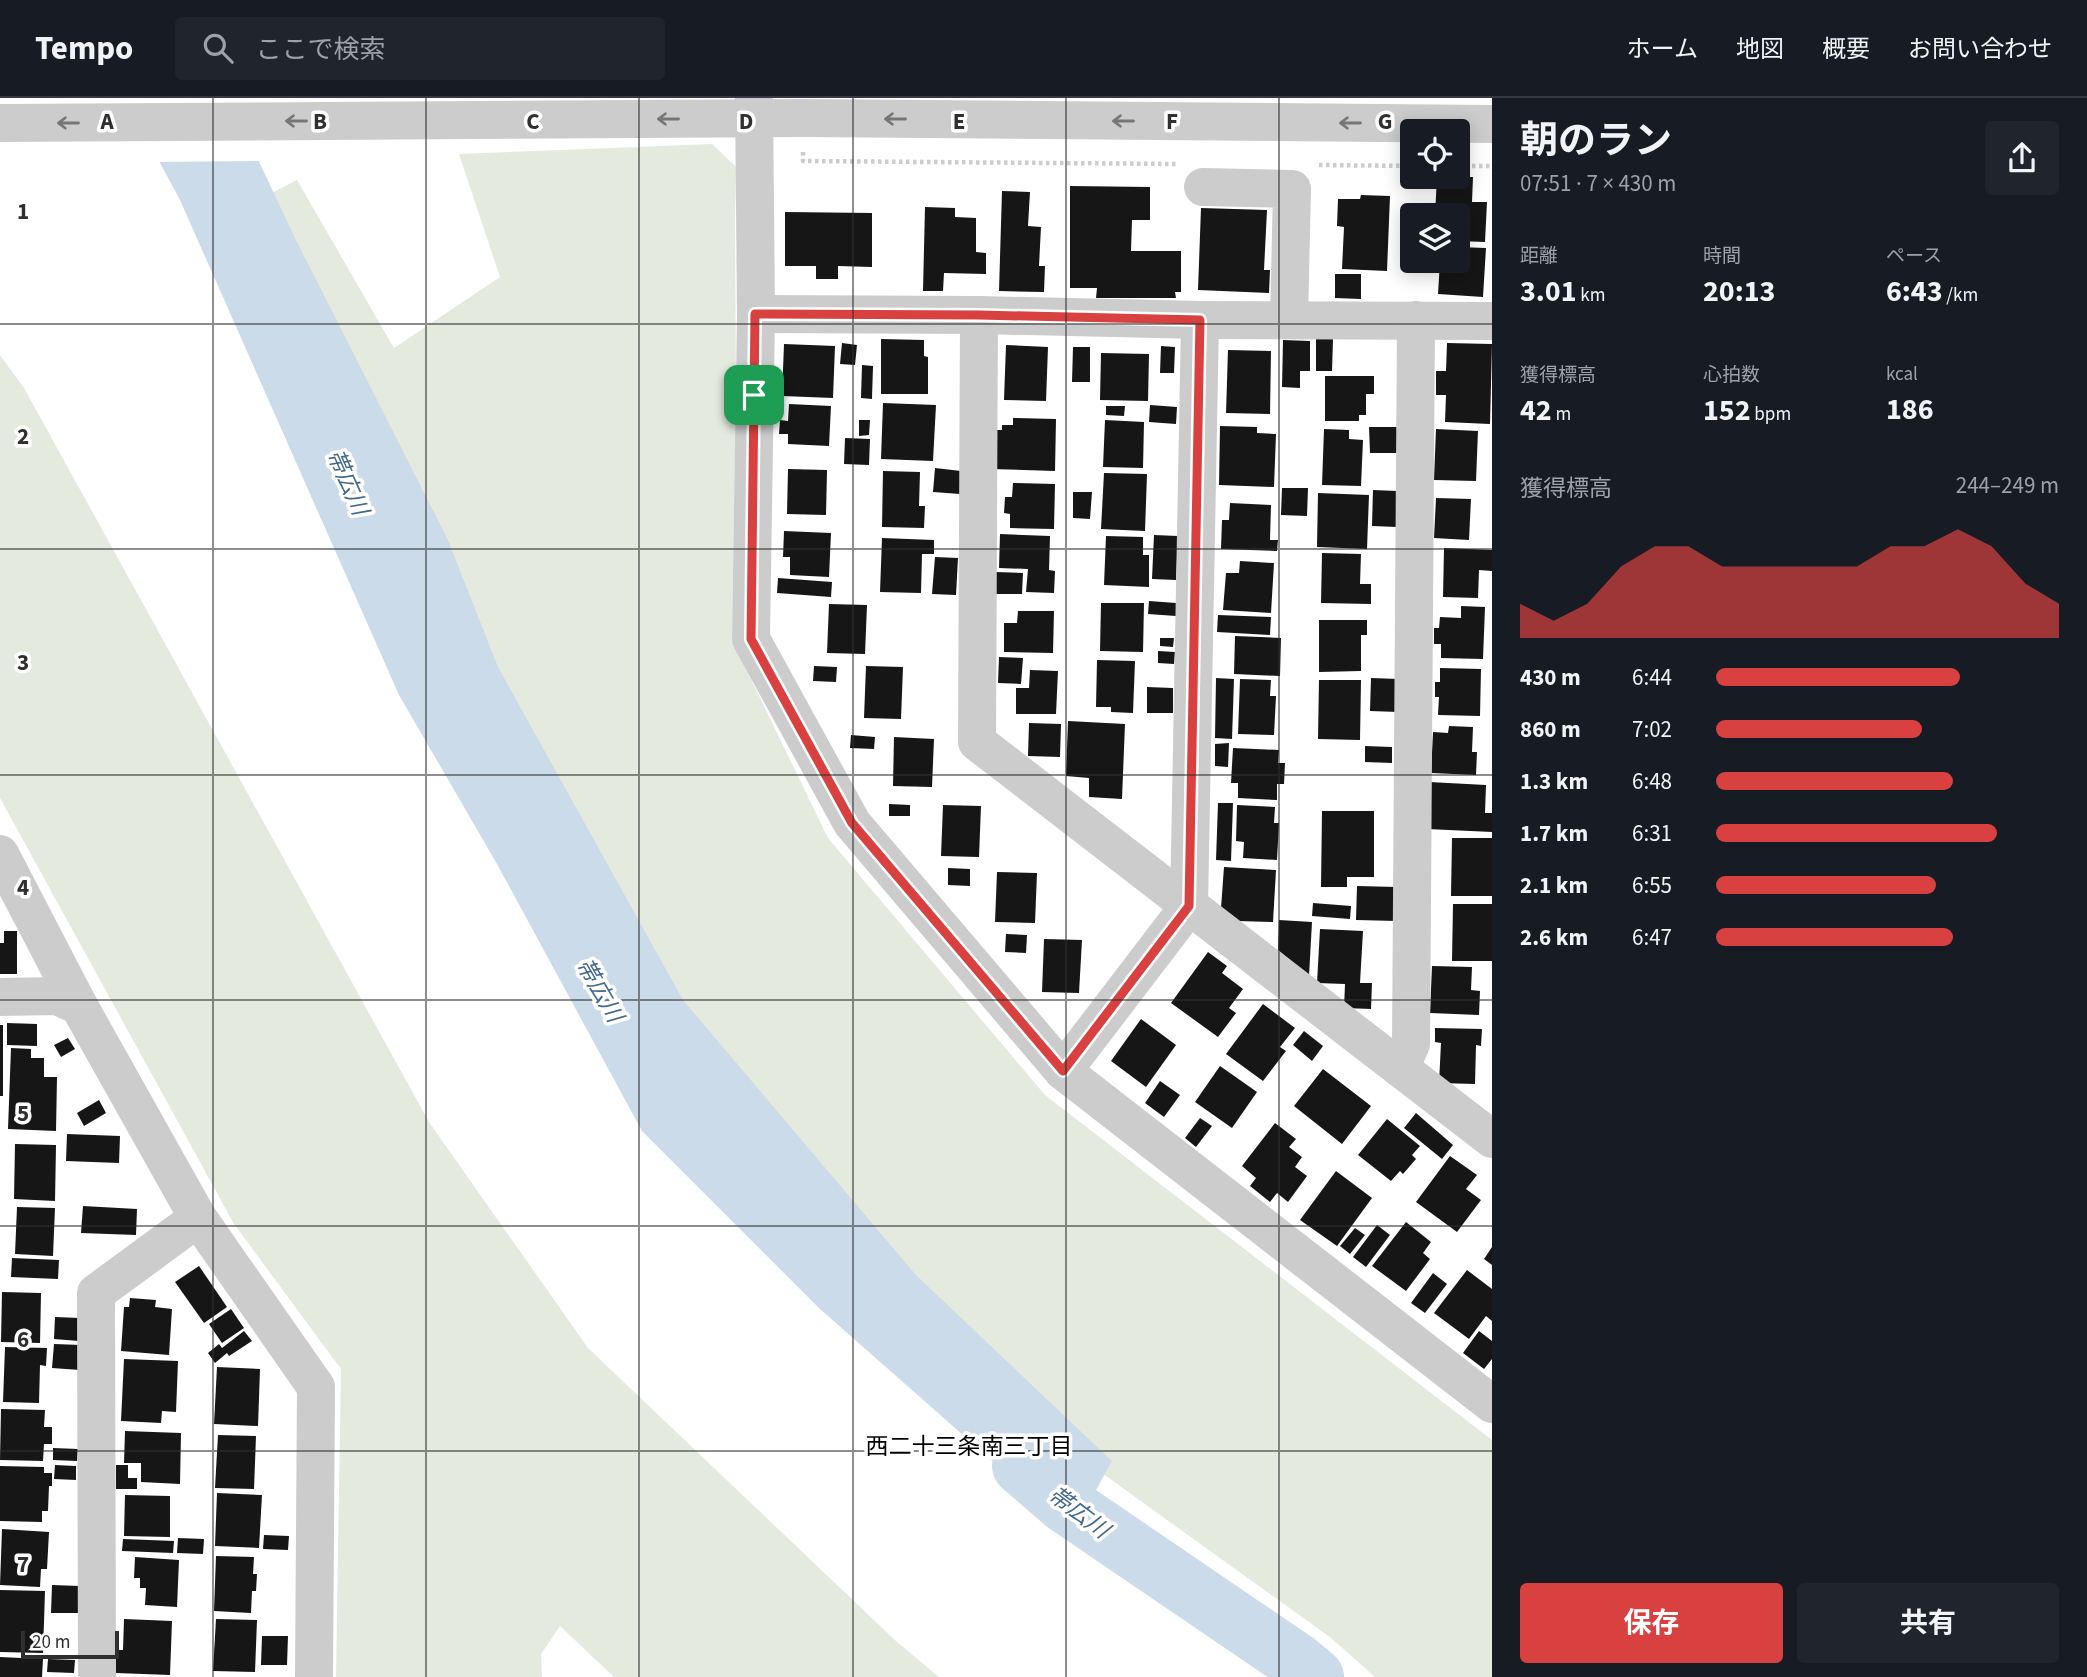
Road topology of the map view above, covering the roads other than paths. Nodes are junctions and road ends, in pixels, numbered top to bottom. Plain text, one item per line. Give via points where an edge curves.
1 (754, 108) edge
2 (0, 123) edge
3 (1492, 124) edge
4 (1197, 176) road end
5 (755, 314) junction
6 (979, 315) junction
7 (1200, 320) junction
8 (1289, 320) junction
9 (1416, 320) junction
10 (1492, 321) edge
11 (0, 854) edge
12 (1189, 906) junction
13 (0, 997) edge
14 (79, 1006) junction
15 (1400, 1068) junction
16 (1063, 1071) junction
17 (1492, 1139) edge
18 (198, 1218) junction
19 (1492, 1404) edge
20 (97, 1677) edge
21 (314, 1677) edge

1 -> 2 street via 364,120
3 -> 1 street via 803,118
1 - 5 street
4 - 8 street via 1292,189
5 - 6 street
5 - 16 street via 751,639 852,823
6 - 7 street
6 - 12 street via 977,743
7 - 8 street
7 - 12 street
8 - 9 street
9 - 10 street
9 - 15 street via 1411,1044
11 - 14 street
12 - 15 street
12 - 16 street
13 - 14 street via 57,996
14 - 18 street
15 - 17 street
16 - 19 street
18 - 20 street via 96,1293
18 - 21 street via 316,1387

